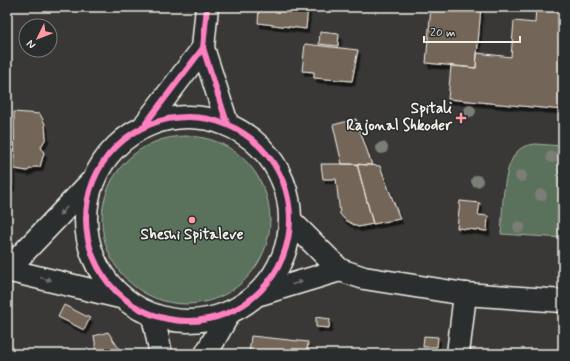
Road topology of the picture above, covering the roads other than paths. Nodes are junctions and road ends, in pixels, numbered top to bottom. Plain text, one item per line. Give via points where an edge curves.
1 (208, 7) edge
2 (203, 48) junction
3 (227, 123) junction
4 (146, 124) junction
5 (90, 183) junction
6 (292, 222) junction
7 (7, 270) edge
8 (340, 270) junction
9 (260, 294) junction
10 (465, 294) junction
11 (120, 297) junction
12 (563, 301) edge
13 (228, 315) junction
14 (153, 316) junction
15 (161, 354) edge
16 (206, 354) edge
17 (458, 354) edge

1 - 2 main road
2 - 3 main road
2 - 4 main road
3 - 4 main road via 186,115
3 - 6 main road via 262,146 285,181
4 - 5 main road via 112,148
5 -> 7 main road
5 - 11 main road via 84,224 95,264
6 - 8 main road
6 - 9 main road via 283,261
7 -> 11 main road
9 -> 8 main road
8 - 10 main road via 364,278
9 - 13 main road
10 - 12 main road
10 - 17 main road
11 - 14 main road
13 - 14 main road via 191,322
13 - 16 main road
14 - 15 main road

